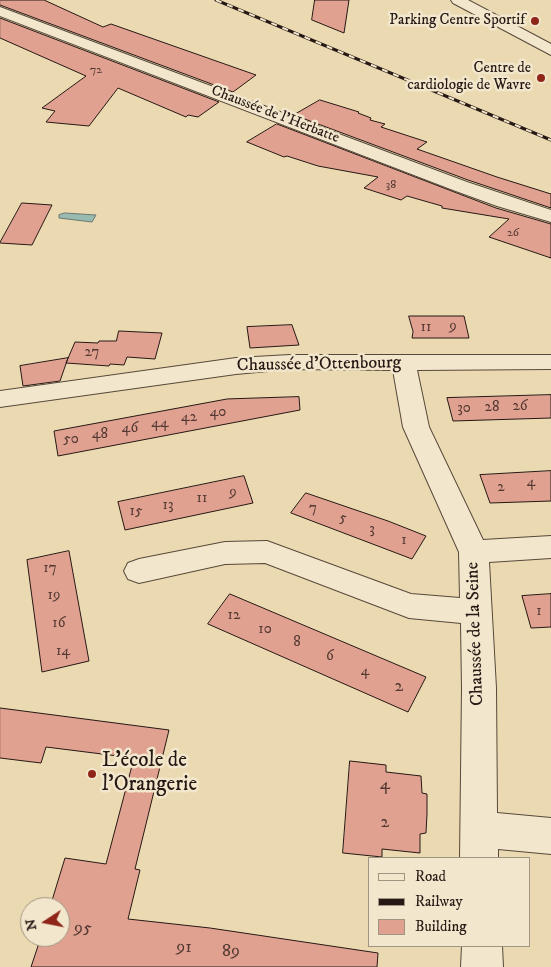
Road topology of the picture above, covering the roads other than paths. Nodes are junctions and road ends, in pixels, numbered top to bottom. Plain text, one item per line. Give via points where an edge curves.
1 (458, 0) edge
2 (0, 11) edge
3 (551, 50) edge
4 (551, 216) edge
5 (551, 362) edge
6 (404, 363) junction
7 (0, 399) edge
8 (551, 547) edge
9 (474, 552) junction
10 (139, 571) dead end
11 (475, 612) junction
12 (551, 836) edge
13 (479, 844) edge
14 (482, 947) edge
15 (482, 967) edge

1 - 3 street
2 - 4 street, Chaussée de l'Herbatte via 442,179
5 - 6 street, Chaussée d'Ottenbourg
6 - 7 street, Chaussée d'Ottenbourg via 290,362 236,366
6 - 9 street, Chaussée de la Seine via 416,427
8 - 9 street
9 - 11 street, Chaussée de la Seine
10 - 11 street via 225,553 267,552 410,606
11 - 13 street, Chaussée de la Seine via 479,688
12 - 13 street
14 - 15 street

